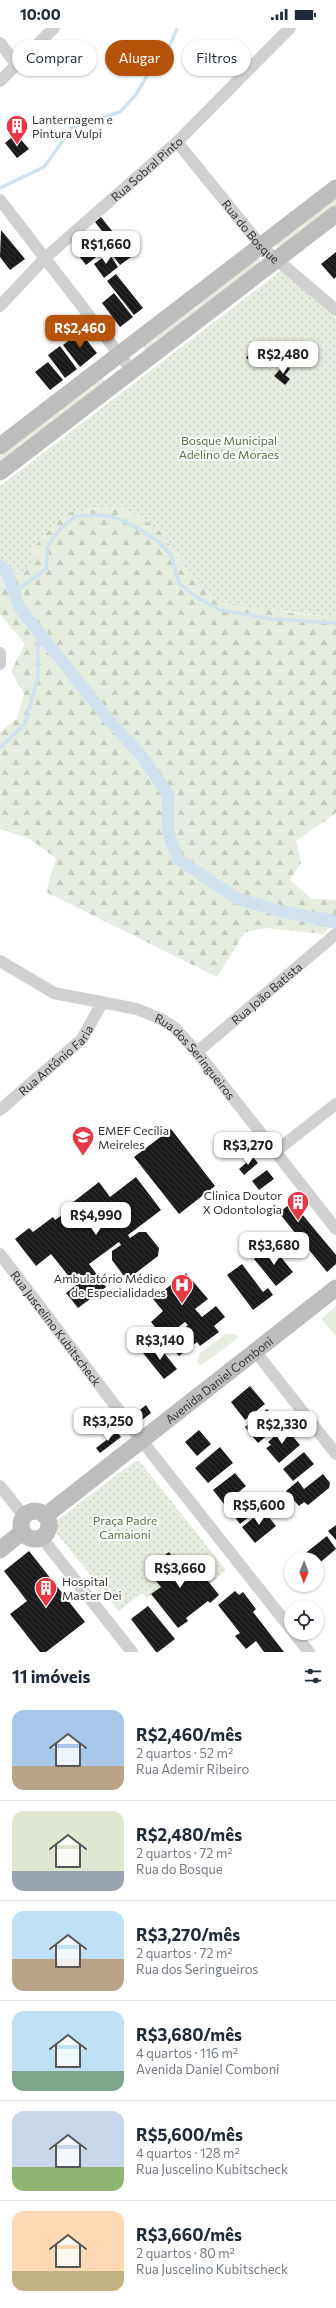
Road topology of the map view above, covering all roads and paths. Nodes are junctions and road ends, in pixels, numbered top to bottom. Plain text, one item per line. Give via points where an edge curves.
1 (54, 28) edge
2 (290, 28) edge
3 (42, 40) edge
4 (0, 43) edge
5 (12, 58) edge
6 (12, 69) edge
7 (0, 81) edge
8 (177, 142) junction
9 (336, 188) edge
10 (0, 200) edge
11 (336, 214) edge
12 (262, 247) junction
13 (45, 258) junction
14 (276, 260) junction
15 (0, 306) edge
16 (336, 310) edge
17 (120, 354) junction
18 (132, 371) junction
19 (0, 446) edge
20 (0, 472) edge
21 (0, 653) edge
22 (0, 664) edge
23 (336, 934) edge
24 (0, 961) edge
25 (102, 1002) junction
26 (197, 1052) junction
27 (336, 1104) edge
28 (0, 1110) edge
29 (276, 1151) junction
30 (336, 1229) edge
31 (0, 1254) edge
32 (336, 1288) edge
33 (255, 1351) junction
34 (142, 1442) junction
35 (336, 1454) edge
36 (0, 1486) edge
37 (45, 1516) junction
38 (23, 1524) junction
39 (42, 1538) junction
40 (0, 1550) edge
41 (284, 1620) edge
42 (300, 1640) edge
43 (132, 1652) edge
44 (309, 1652) edge

1 - 3 street
2 - 8 street, Rua Sobral Pinto
4 - 5 street
6 - 7 street
8 - 12 street, Rua do Bosque
8 - 13 street, Rua Sobral Pinto
9 - 12 street
10 - 13 street
11 - 14 street
12 - 14 street, Rua do Bosque
12 - 17 street
13 - 15 street, Rua Sobral Pinto
13 - 17 street
14 - 16 street, Rua do Bosque
14 - 18 street
17 - 18 street
17 - 19 street
18 - 20 street
21 - 22 street
23 - 26 street, Rua João Batista
24 - 25 street, Rua dos Seringueiros via 54,993
25 - 26 street, Rua dos Seringueiros via 137,1009 160,1019 175,1028
25 - 28 street, Rua Antônio Faria via 82,1039
26 - 29 street, Rua dos Seringueiros
27 - 29 street
29 - 30 street, Rua dos Seringueiros
31 - 34 street, Rua Juscelino Kubitscheck
32 - 33 street, Avenida Daniel Comboni
33 - 34 street, Avenida Daniel Comboni
33 - 35 street
34 - 37 street, Avenida Daniel Comboni
34 - 41 street, Rua Juscelino Kubitscheck
36 - 38 street
37 - 38 street via 33,1511
37 - 39 street via 48,1528
38 - 39 street via 30,1538
38 - 40 street
39 - 43 street
42 - 44 street

